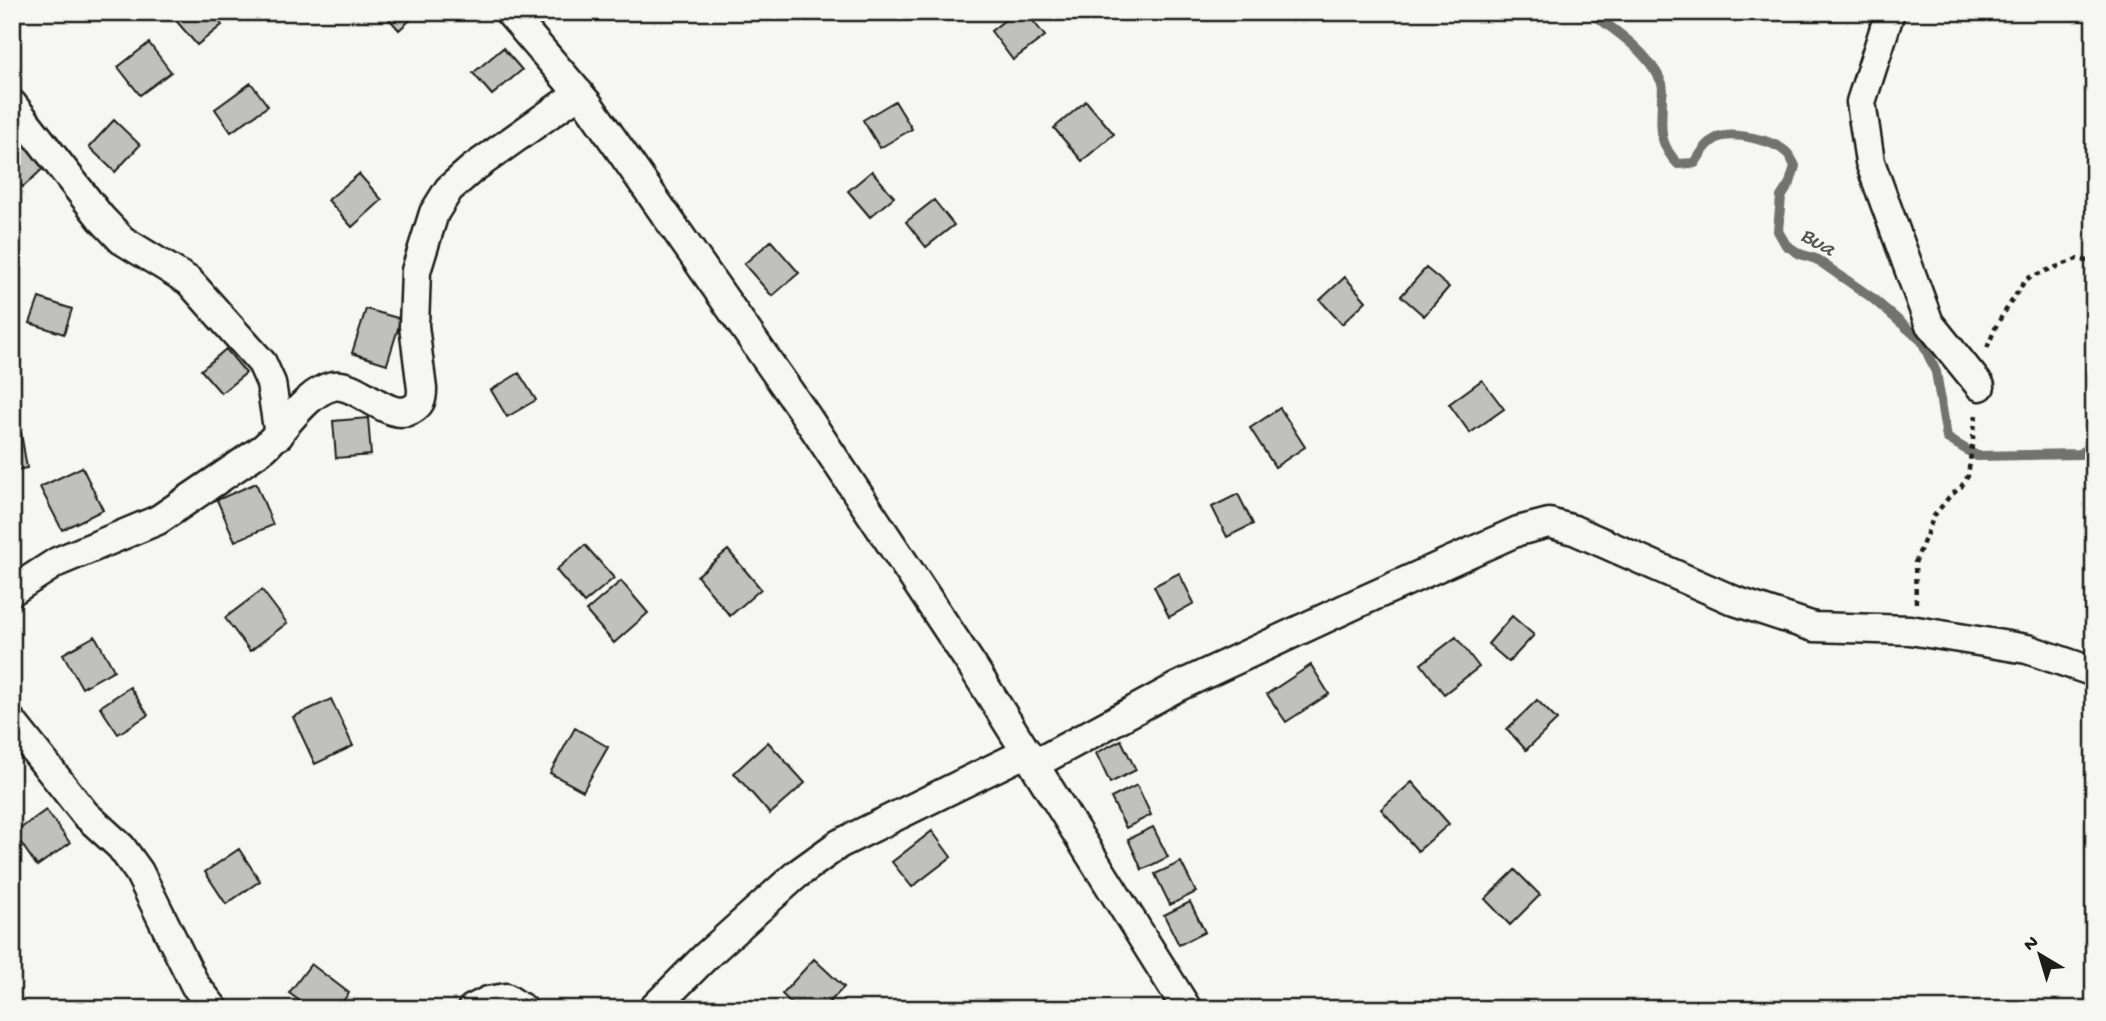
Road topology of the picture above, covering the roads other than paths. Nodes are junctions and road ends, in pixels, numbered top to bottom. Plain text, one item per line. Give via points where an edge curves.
1 (509, 12) edge
2 (1890, 12) edge
3 (579, 93) junction
4 (12, 104) edge
5 (1980, 386) road end
6 (279, 435) junction
7 (12, 591) edge
8 (2094, 672) edge
9 (12, 722) edge
10 (1030, 758) junction
11 (214, 1009) edge
12 (472, 1009) edge
13 (523, 1009) edge
14 (653, 1009) edge
15 (1187, 1009) edge

1 - 3 street
2 - 5 street via 1861,102 1870,162 1929,323
3 - 6 street via 471,169 449,189 434,212 416,271 419,404 400,413 336,385 298,410
3 - 10 street via 804,413
4 - 6 street via 115,233 189,281 262,363 271,383
6 - 7 street via 158,520 57,562
8 - 10 street via 2027,649 1910,631 1814,627 1735,601 1549,523 1518,531
9 - 11 street via 85,814 121,847 139,872 195,985
10 - 14 street via 839,844 796,875
10 - 15 street
12 - 13 street via 506,998

